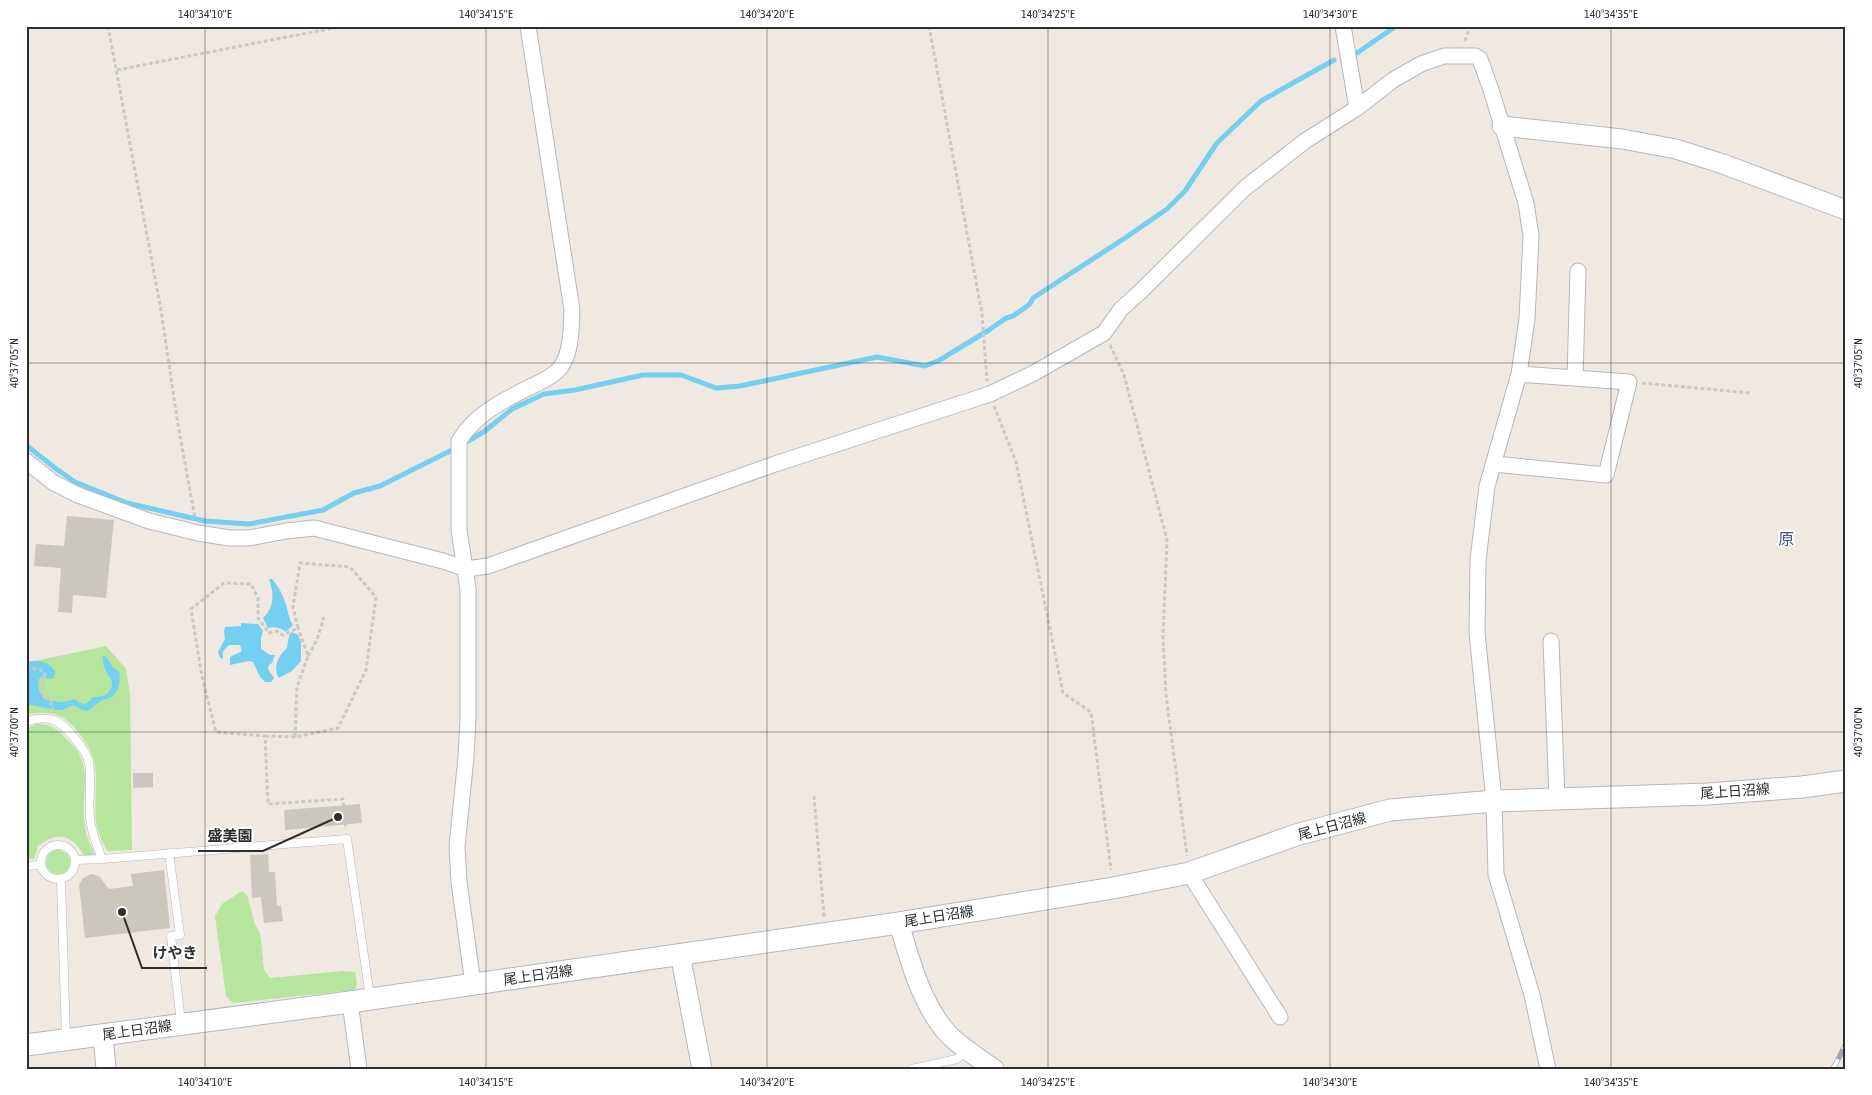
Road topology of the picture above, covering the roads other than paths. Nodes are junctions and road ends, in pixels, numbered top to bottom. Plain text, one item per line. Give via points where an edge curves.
1 (528, 26) edge
2 (1343, 26) edge
3 (1357, 108) junction
4 (1502, 126) junction
5 (1846, 210) edge
6 (1578, 271) dead end
7 (1519, 374) junction
8 (1575, 378) junction
9 (26, 461) edge
10 (1494, 464) junction
11 (466, 569) junction
12 (1551, 641) dead end
13 (26, 722) edge
14 (1846, 781) edge
15 (1557, 798) junction
16 (1494, 802) junction
17 (169, 853) junction
18 (102, 858) junction
19 (75, 860) junction
20 (40, 865) junction
21 (26, 866) edge
22 (1189, 873) junction
23 (62, 880) junction
24 (899, 923) junction
25 (680, 954) junction
26 (472, 984) junction
27 (361, 1001) junction
28 (1280, 1017) dead end
29 (182, 1024) junction
30 (103, 1035) junction
31 (66, 1039) junction
32 (26, 1045) edge
33 (968, 1050) junction
34 (106, 1069) edge
35 (359, 1069) edge
36 (702, 1069) edge
37 (912, 1069) edge
38 (994, 1069) edge
39 (1548, 1069) edge

1 - 11 street via 572,310 570,342 560,368 482,414 459,441 459,530
2 - 3 street
3 - 4 street via 1393,80 1421,64 1444,56 1475,56 1480,59
3 - 11 street via 1305,141 1245,188 1121,309 1104,333 1055,361 990,394 776,464 488,566
4 - 5 street via 1622,139 1676,149
4 - 7 street via 1526,203 1530,236 1527,319
6 - 8 street
7 - 8 street
7 - 10 street
8 - 10 street via 1629,382 1606,475
9 - 11 street via 54,483 78,495 149,521 229,538 314,528
10 - 16 street via 1487,486 1478,560 1477,632
11 - 26 street via 468,717 457,847 458,882
12 - 15 street
13 - 18 lane via 52,719 60,723 85,751 89,761 91,831
14 - 15 main road, 尾上日沼線 via 1708,794
15 - 16 main road, 尾上日沼線
16 - 22 main road, 尾上日沼線 via 1390,810 1296,835
16 - 39 street via 1496,874 1532,995
17 - 18 lane
17 - 27 lane via 347,839
17 - 29 lane via 180,935 171,936
18 - 19 lane
19 - 20 lane via 68,848 56,845 42,854
19 - 23 lane via 71,873
20 - 21 lane
20 - 23 lane via 50,878
22 - 24 main road, 尾上日沼線
22 - 28 street
23 - 31 lane
24 - 25 main road, 尾上日沼線
24 - 33 street via 912,966 937,1019 950,1036
25 - 26 main road, 尾上日沼線
25 - 36 street
26 - 27 main road, 尾上日沼線
27 - 29 main road, 尾上日沼線
27 - 35 street
29 - 30 main road, 尾上日沼線
30 - 31 main road, 尾上日沼線
30 - 34 street
31 - 32 main road, 尾上日沼線
33 - 37 lane via 957,1059
33 - 38 street

